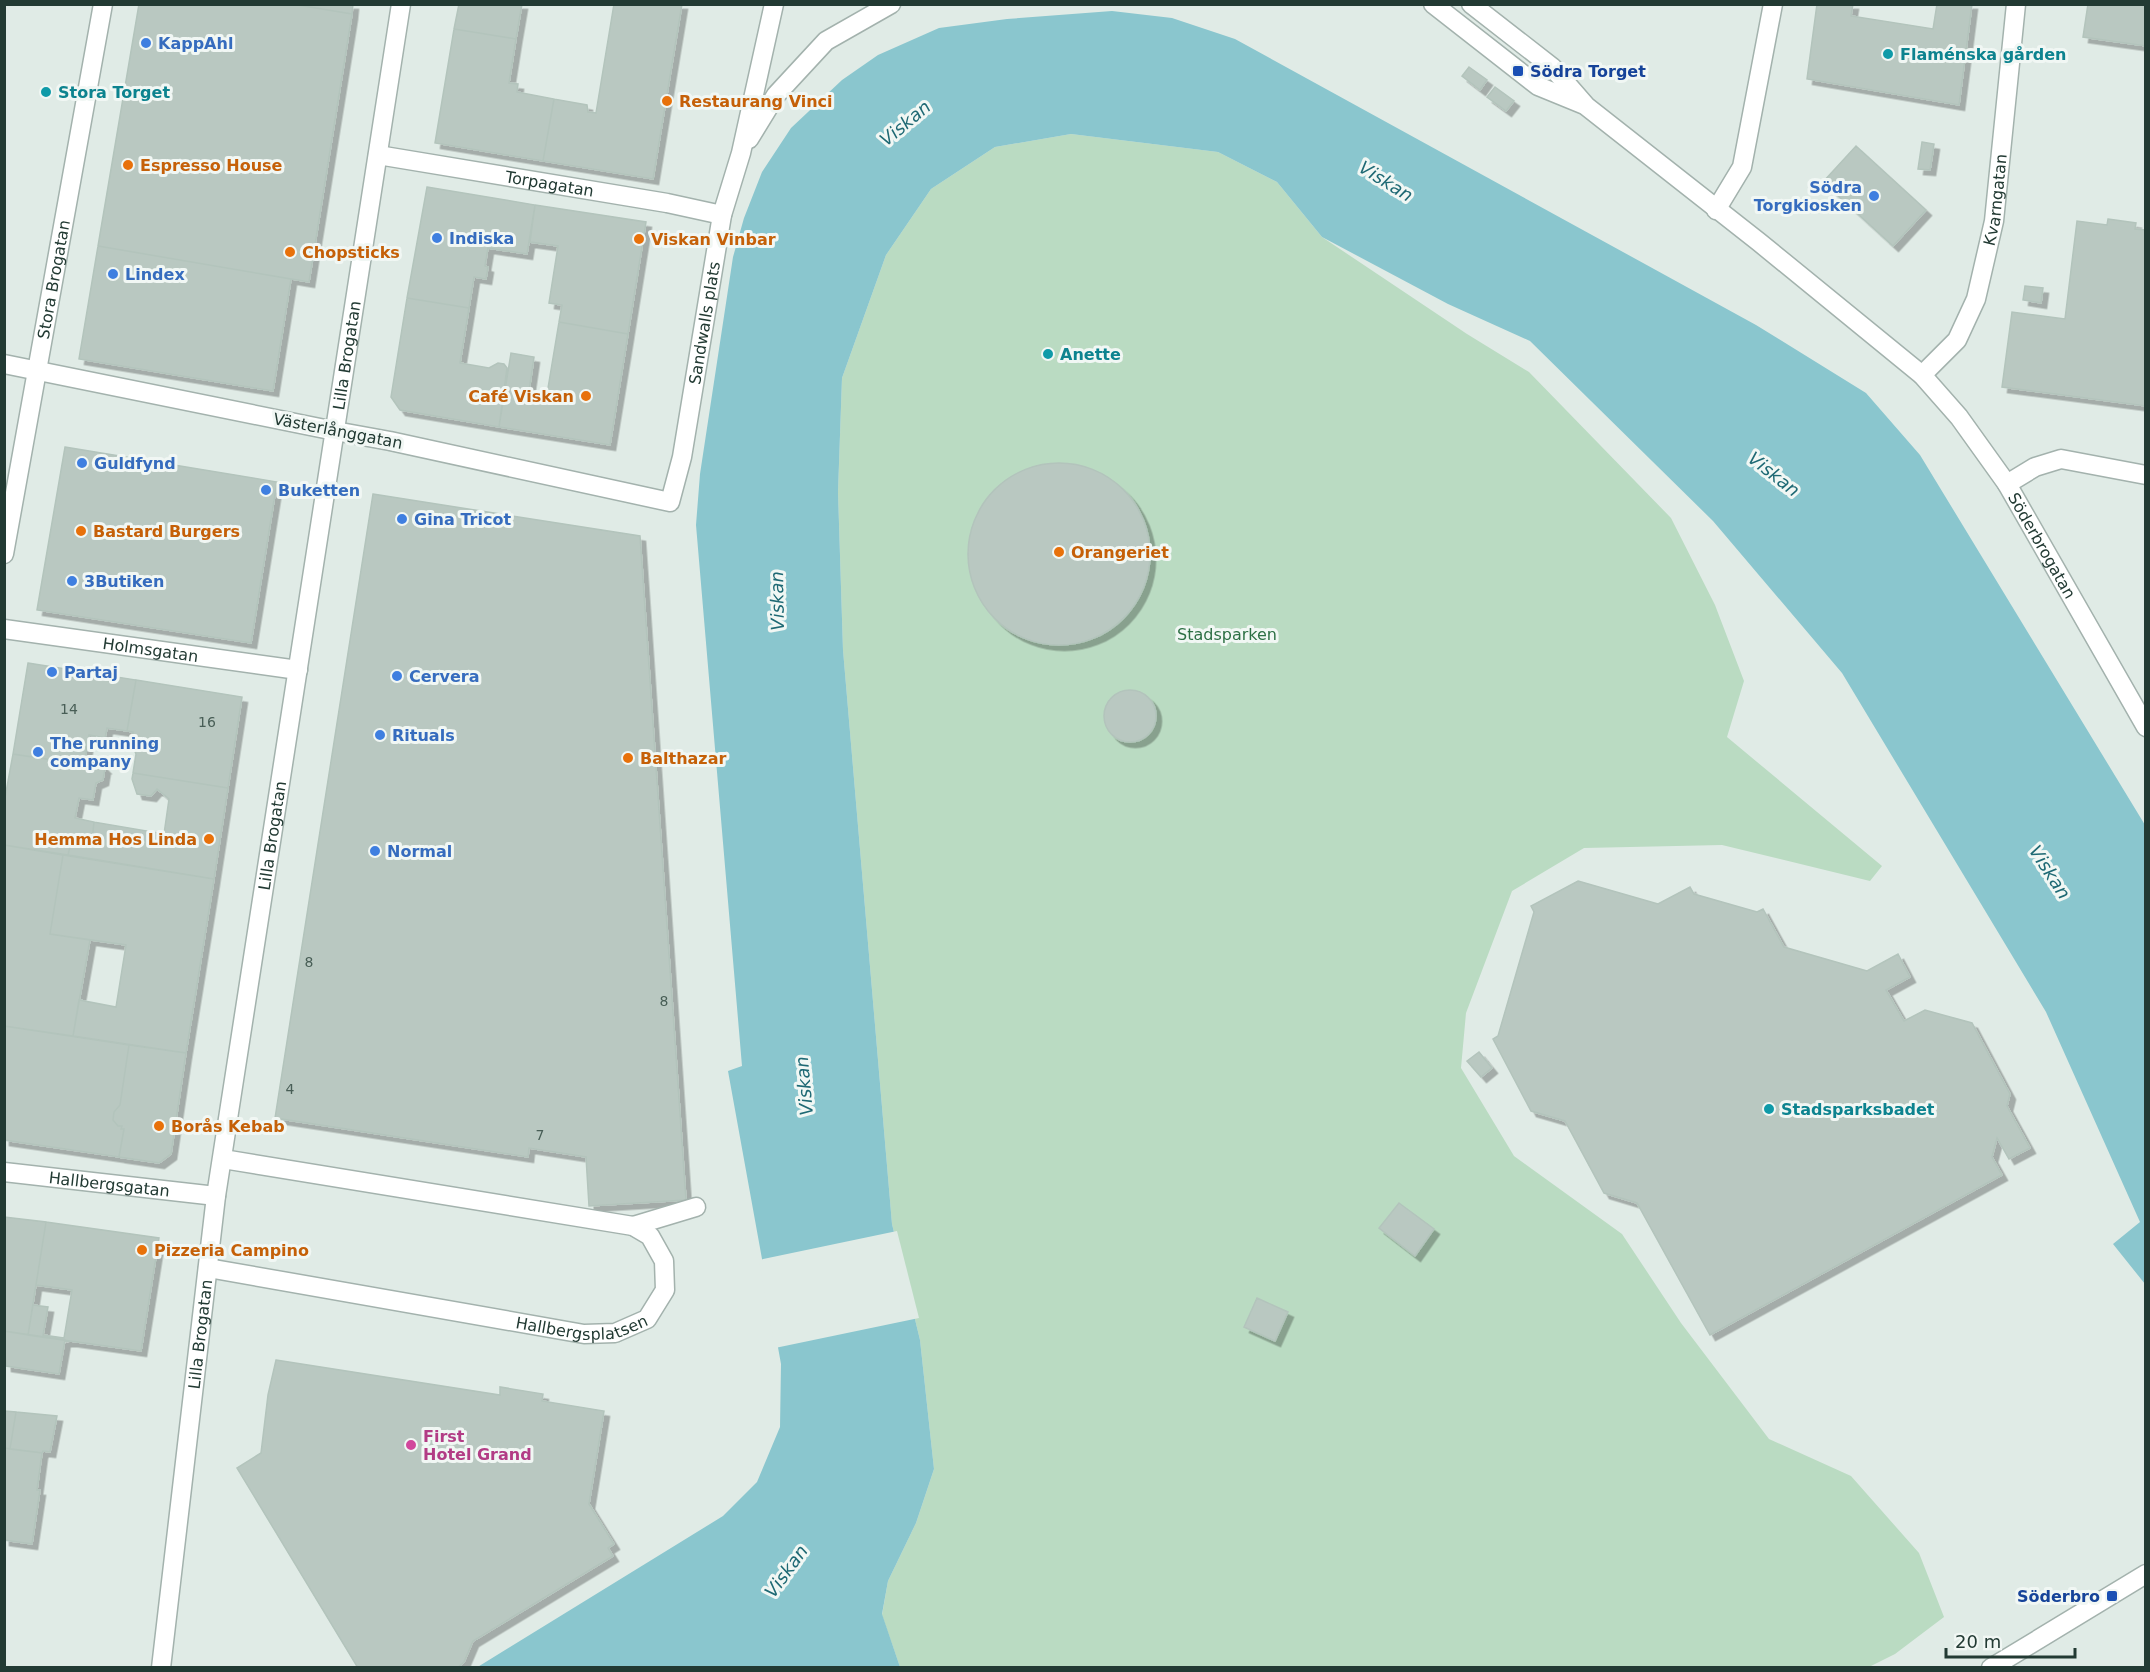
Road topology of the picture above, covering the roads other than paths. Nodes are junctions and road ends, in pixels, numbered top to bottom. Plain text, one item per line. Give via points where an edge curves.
1 (103, 4) edge
2 (401, 4) edge
3 (774, 4) edge
4 (891, 4) edge
5 (1433, 4) edge
6 (1471, 4) edge
7 (1773, 4) edge
8 (2016, 4) edge
9 (1586, 106) junction
10 (741, 153) junction
11 (378, 155) junction
12 (1716, 210) junction
13 (722, 215) junction
14 (4, 364) edge
15 (36, 369) junction
16 (1922, 375) junction
17 (335, 431) junction
18 (2145, 475) edge
19 (2007, 484) junction
20 (670, 502) joint
21 (4, 554) edge
22 (4, 629) edge
23 (298, 670) junction
24 (2145, 727) edge
25 (223, 1158) junction
26 (4, 1172) edge
27 (216, 1196) junction
28 (696, 1207) dead end
29 (633, 1226) junction
30 (208, 1268) junction
31 (2145, 1574) edge
32 (161, 1668) edge
33 (1991, 1668) edge

1 - 15 street, Stora Brogatan
2 - 11 street, Lilla Brogatan
3 - 10 street, Sandwalls plats
4 - 10 street via 826,41 776,95
5 - 9 street via 1538,86
6 - 9 street via 1552,67
7 - 12 street via 1742,166
8 - 16 street, Kvarngatan via 1994,221 1976,299 1958,340
9 - 12 street, Söderbrogatan
10 - 13 street, Sandwalls plats
11 - 13 street, Torpagatan
11 - 17 street, Lilla Brogatan
12 - 16 street, Söderbrogatan
13 - 20 street, Sandwalls plats via 682,457
14 - 15 street, Västerlånggatan
15 - 17 street, Västerlånggatan
15 - 21 street, Stora Brogatan
16 - 19 street, Söderbrogatan via 1959,417
17 - 20 street, Västerlånggatan
17 - 23 street, Lilla Brogatan
18 - 19 street via 2061,459 2035,467
19 - 24 street, Söderbrogatan
22 - 23 street, Holmsgatan
23 - 25 street, Lilla Brogatan
25 - 27 street, Lilla Brogatan
25 - 29 street
26 - 27 street, Hallbergsgatan
27 - 30 street, Lilla Brogatan
28 - 29 street
29 - 30 street, Hallbergsplatsen via 650,1236 664,1261 665,1290 647,1319 615,1333 584,1334
30 - 32 street, Lilla Brogatan
31 - 33 street

